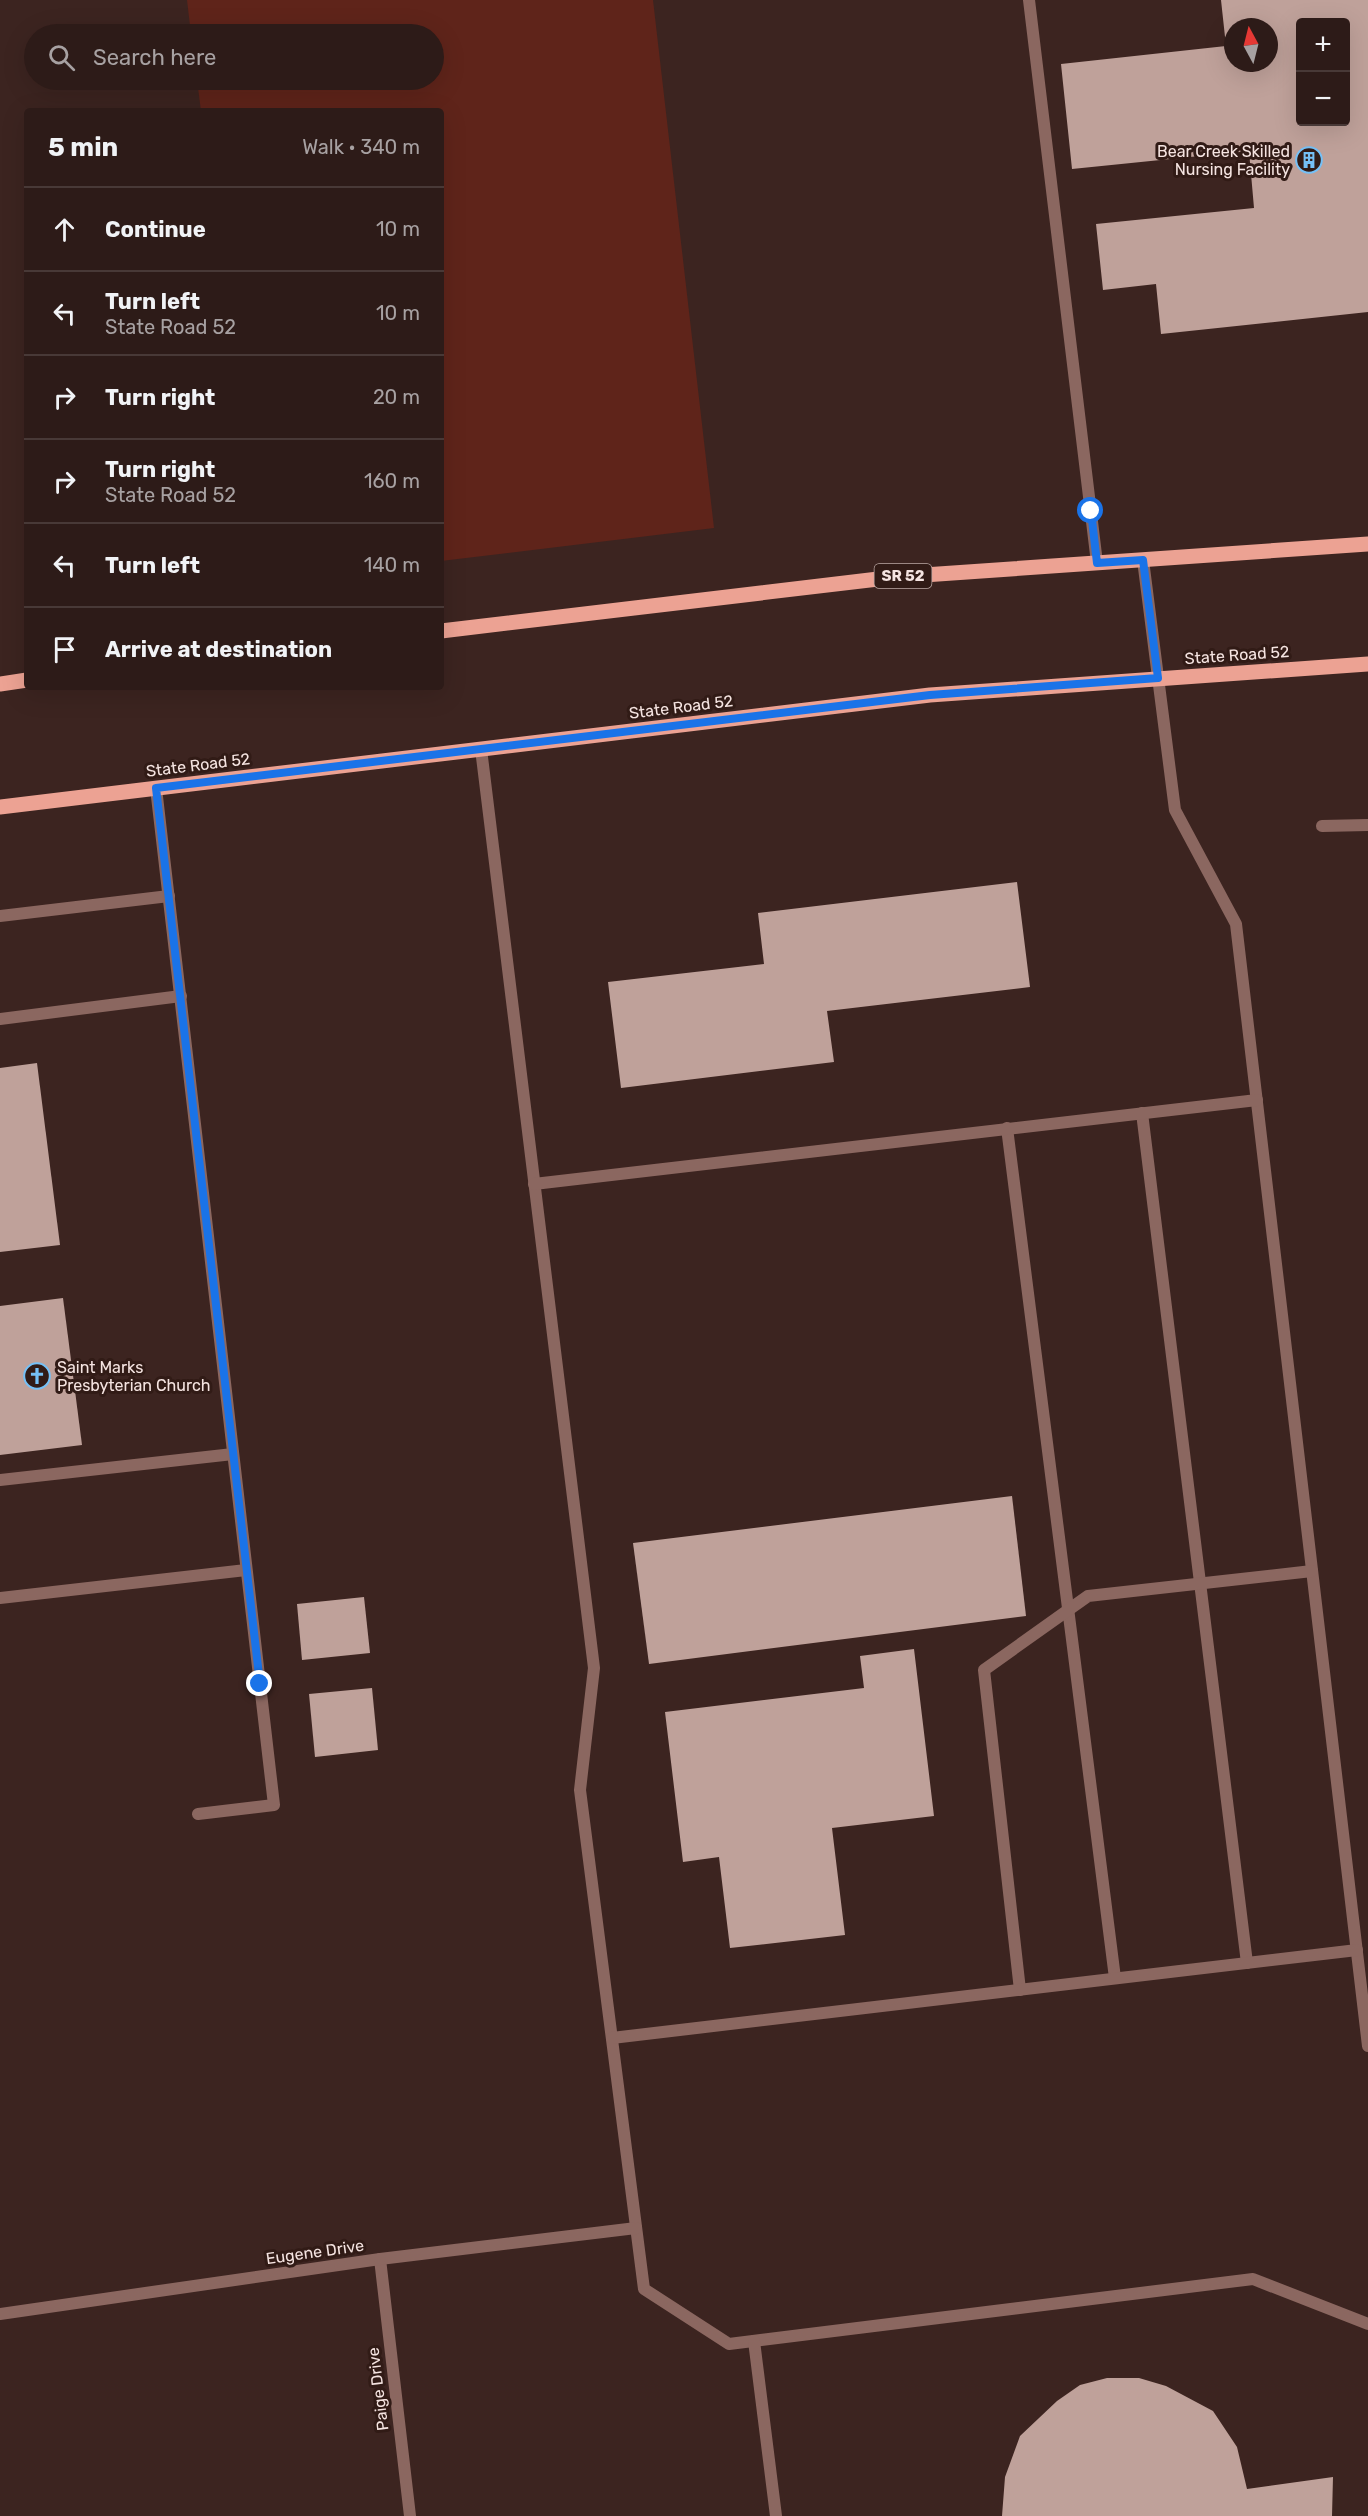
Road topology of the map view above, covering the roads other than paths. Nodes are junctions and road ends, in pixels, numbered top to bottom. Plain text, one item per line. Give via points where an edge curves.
1 (1029, 0) edge
2 (1368, 544) edge
3 (1143, 560) junction
4 (1097, 563) junction
5 (444, 631) edge
6 (1368, 664) edge
7 (1158, 678) junction
8 (24, 680) edge
9 (0, 684) edge
10 (481, 749) junction
11 (156, 788) junction
12 (0, 807) edge
13 (1368, 825) edge
14 (1322, 826) dead end
15 (169, 896) junction
16 (0, 916) edge
17 (181, 996) junction
18 (0, 1019) edge
19 (1257, 1100) junction
20 (1142, 1113) junction
21 (1007, 1128) junction
22 (534, 1184) junction
23 (232, 1454) junction
24 (0, 1480) edge
25 (246, 1570) junction
26 (1312, 1572) junction
27 (1201, 1584) junction
28 (0, 1598) edge
29 (1068, 1610) junction
30 (198, 1814) dead end
31 (1357, 1950) junction
32 (1247, 1963) junction
33 (1115, 1978) junction
34 (1020, 1990) junction
35 (612, 2038) junction
36 (1368, 2046) edge
37 (636, 2228) junction
38 (380, 2259) junction
39 (0, 2314) edge
40 (1368, 2324) edge
41 (754, 2341) junction
42 (410, 2516) edge
43 (776, 2516) edge

1 - 4 street
2 - 3 main road, SR 52
3 - 4 main road, SR 52
3 - 7 street
4 - 5 main road, SR 52 via 895,577
6 - 7 main road, State Road 52
7 - 10 main road, State Road 52 via 930,695
7 - 19 street via 1175,810 1236,924
8 - 9 main road
10 - 11 main road, State Road 52
10 - 22 street
11 - 12 main road, State Road 52
11 - 15 street
13 - 14 street
15 - 16 street
15 - 17 street
17 - 18 street
17 - 23 street
19 - 20 street
19 - 26 street
20 - 21 street
20 - 27 street
21 - 22 street
21 - 29 street
22 - 35 street via 594,1668 580,1790
23 - 24 street
23 - 25 street
25 - 28 street
25 - 30 street via 274,1805
26 - 27 street
26 - 31 street
27 - 29 street via 1088,1596
27 - 32 street
29 - 33 street
29 - 34 street via 984,1670
31 - 32 street
31 - 36 street
32 - 33 street
33 - 34 street
34 - 35 street
35 - 37 street
37 - 38 street, Eugene Drive
37 - 41 street via 644,2289 729,2344
38 - 39 street, Eugene Drive
38 - 42 street, Paige Drive
40 - 41 street via 1253,2278
41 - 43 street

